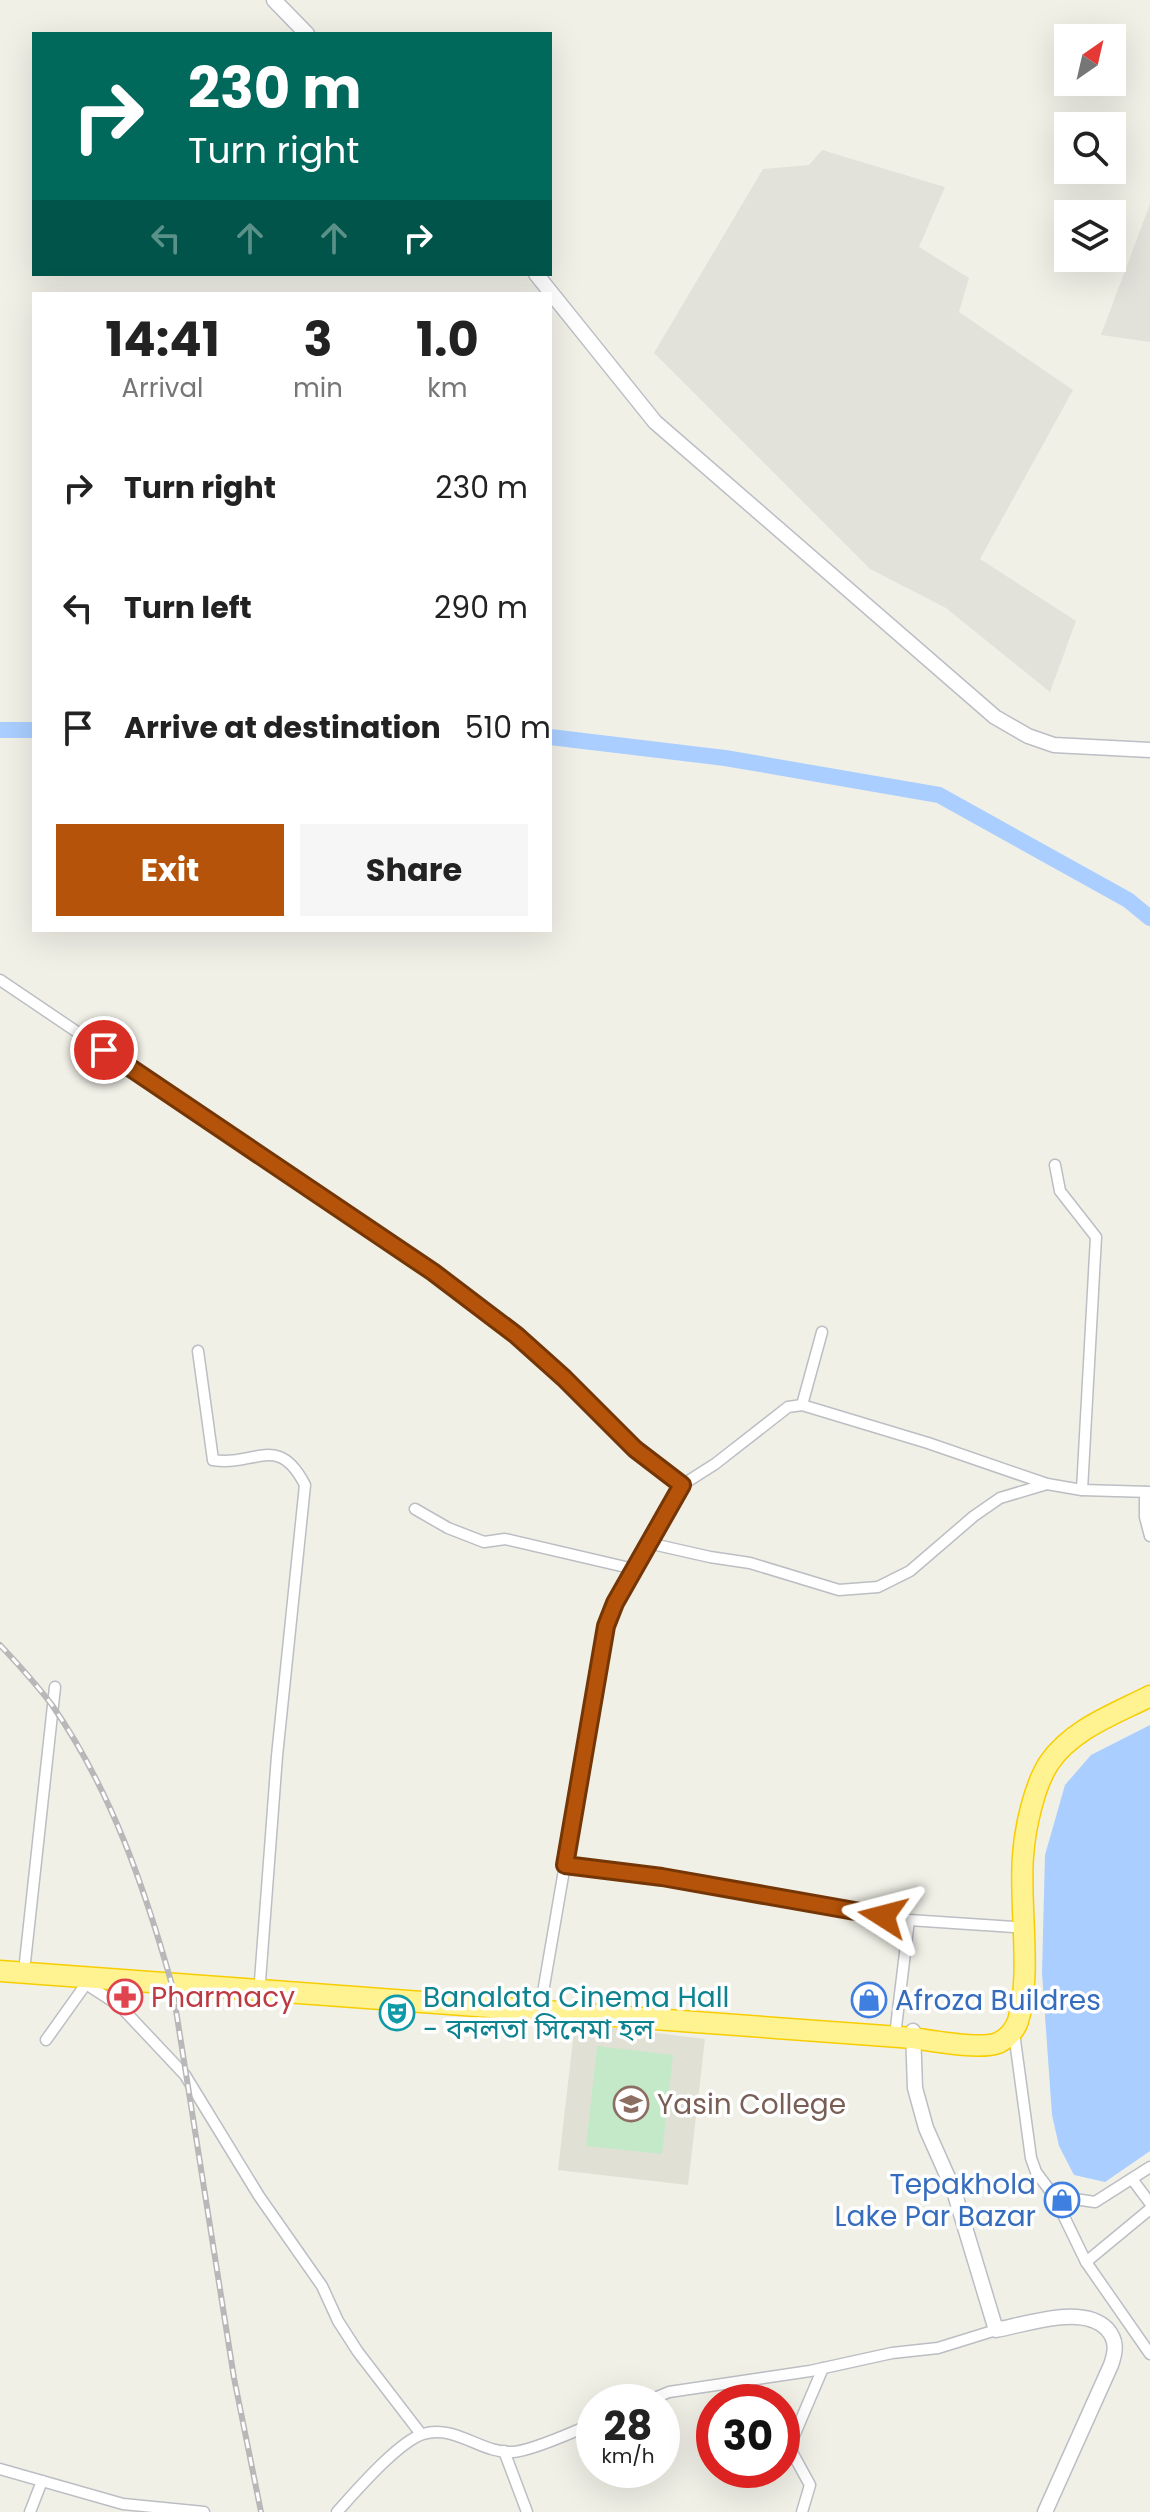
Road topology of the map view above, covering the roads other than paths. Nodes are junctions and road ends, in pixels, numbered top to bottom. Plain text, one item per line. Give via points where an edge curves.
1 (274, 0) edge
2 (305, 32) edge
3 (538, 276) edge
4 (550, 292) edge
5 (552, 294) edge
6 (1150, 750) edge
7 (0, 980) edge
8 (1055, 1165) dead end
9 (822, 1332) dead end
10 (198, 1351) dead end
11 (802, 1405) junction
12 (1047, 1484) junction
13 (682, 1485) junction
14 (1082, 1490) junction
15 (1148, 1492) edge
16 (415, 1509) dead end
17 (1150, 1536) edge
18 (648, 1543) junction
19 (634, 1569) junction
20 (55, 1687) dead end
21 (1150, 1687) edge
22 (1150, 1696) edge
23 (1025, 1813) junction
24 (565, 1865) junction
25 (909, 1920) junction
26 (1014, 1927) junction
27 (0, 1959) edge
28 (25, 1962) junction
29 (0, 1971) edge
30 (81, 1980) junction
31 (260, 1981) junction
32 (440, 1998) junction
33 (542, 2004) junction
34 (1013, 2030) junction
35 (908, 2031) junction
36 (46, 2040) dead end
37 (1150, 2167) edge
38 (1132, 2179) junction
39 (1054, 2196) junction
40 (1150, 2206) edge
41 (1086, 2262) junction
42 (996, 2330) junction
43 (1150, 2354) edge
44 (823, 2368) junction
45 (680, 2390) edge
46 (576, 2429) edge
47 (421, 2434) junction
48 (504, 2451) junction
49 (0, 2469) edge
50 (42, 2481) junction
51 (30, 2512) edge
52 (204, 2512) edge
53 (337, 2512) edge
54 (527, 2512) edge
55 (802, 2512) edge
56 (1045, 2512) edge

1 - 2 street
3 - 4 street
5 - 6 street via 655,422 995,717 1054,745
7 - 13 street via 433,1272 516,1335 635,1449
8 - 14 street via 1060,1191 1096,1237
9 - 11 street
10 - 31 street via 213,1460 273,1454 296,1468 305,1485
11 - 12 street
11 - 13 street via 788,1407
12 - 14 street
12 - 18 street via 1000,1498 910,1571 878,1587 839,1590 750,1563
13 - 18 street
14 - 15 street
15 - 17 street via 1145,1517
16 - 19 street via 484,1542 505,1539
18 - 19 street
19 - 24 street via 606,1626
20 - 28 street
21 - 23 highway via 1059,1739 1041,1760
22 - 23 highway via 1065,1745 1048,1764
23 - 26 highway via 1015,1855
23 - 34 highway via 1023,1982
24 - 25 street
24 - 33 street
25 - 26 street
25 - 35 street
26 - 35 highway via 1013,2005 1001,2029 965,2036
27 - 28 highway
28 - 31 highway
29 - 30 highway
30 - 32 highway
30 - 36 street
30 - 47 street via 120,2006 185,2075 322,2286 358,2352
31 - 32 highway
32 - 33 highway
33 - 35 highway
34 - 35 highway via 997,2044 965,2044
34 - 39 street via 1031,2158
35 - 42 street via 926,2128 954,2191
37 - 38 street
38 - 39 street via 1095,2202
38 - 40 street
39 - 41 street
40 - 41 street
41 - 43 street
42 - 44 street via 938,2348
42 - 56 street via 1086,2317 1109,2332 1115,2345 1111,2365
44 - 45 street
44 - 55 street via 791,2443 810,2485
46 - 48 street
47 - 48 street via 461,2435
47 - 53 street
48 - 54 street
49 - 50 street
50 - 51 street
50 - 52 street via 123,2504

